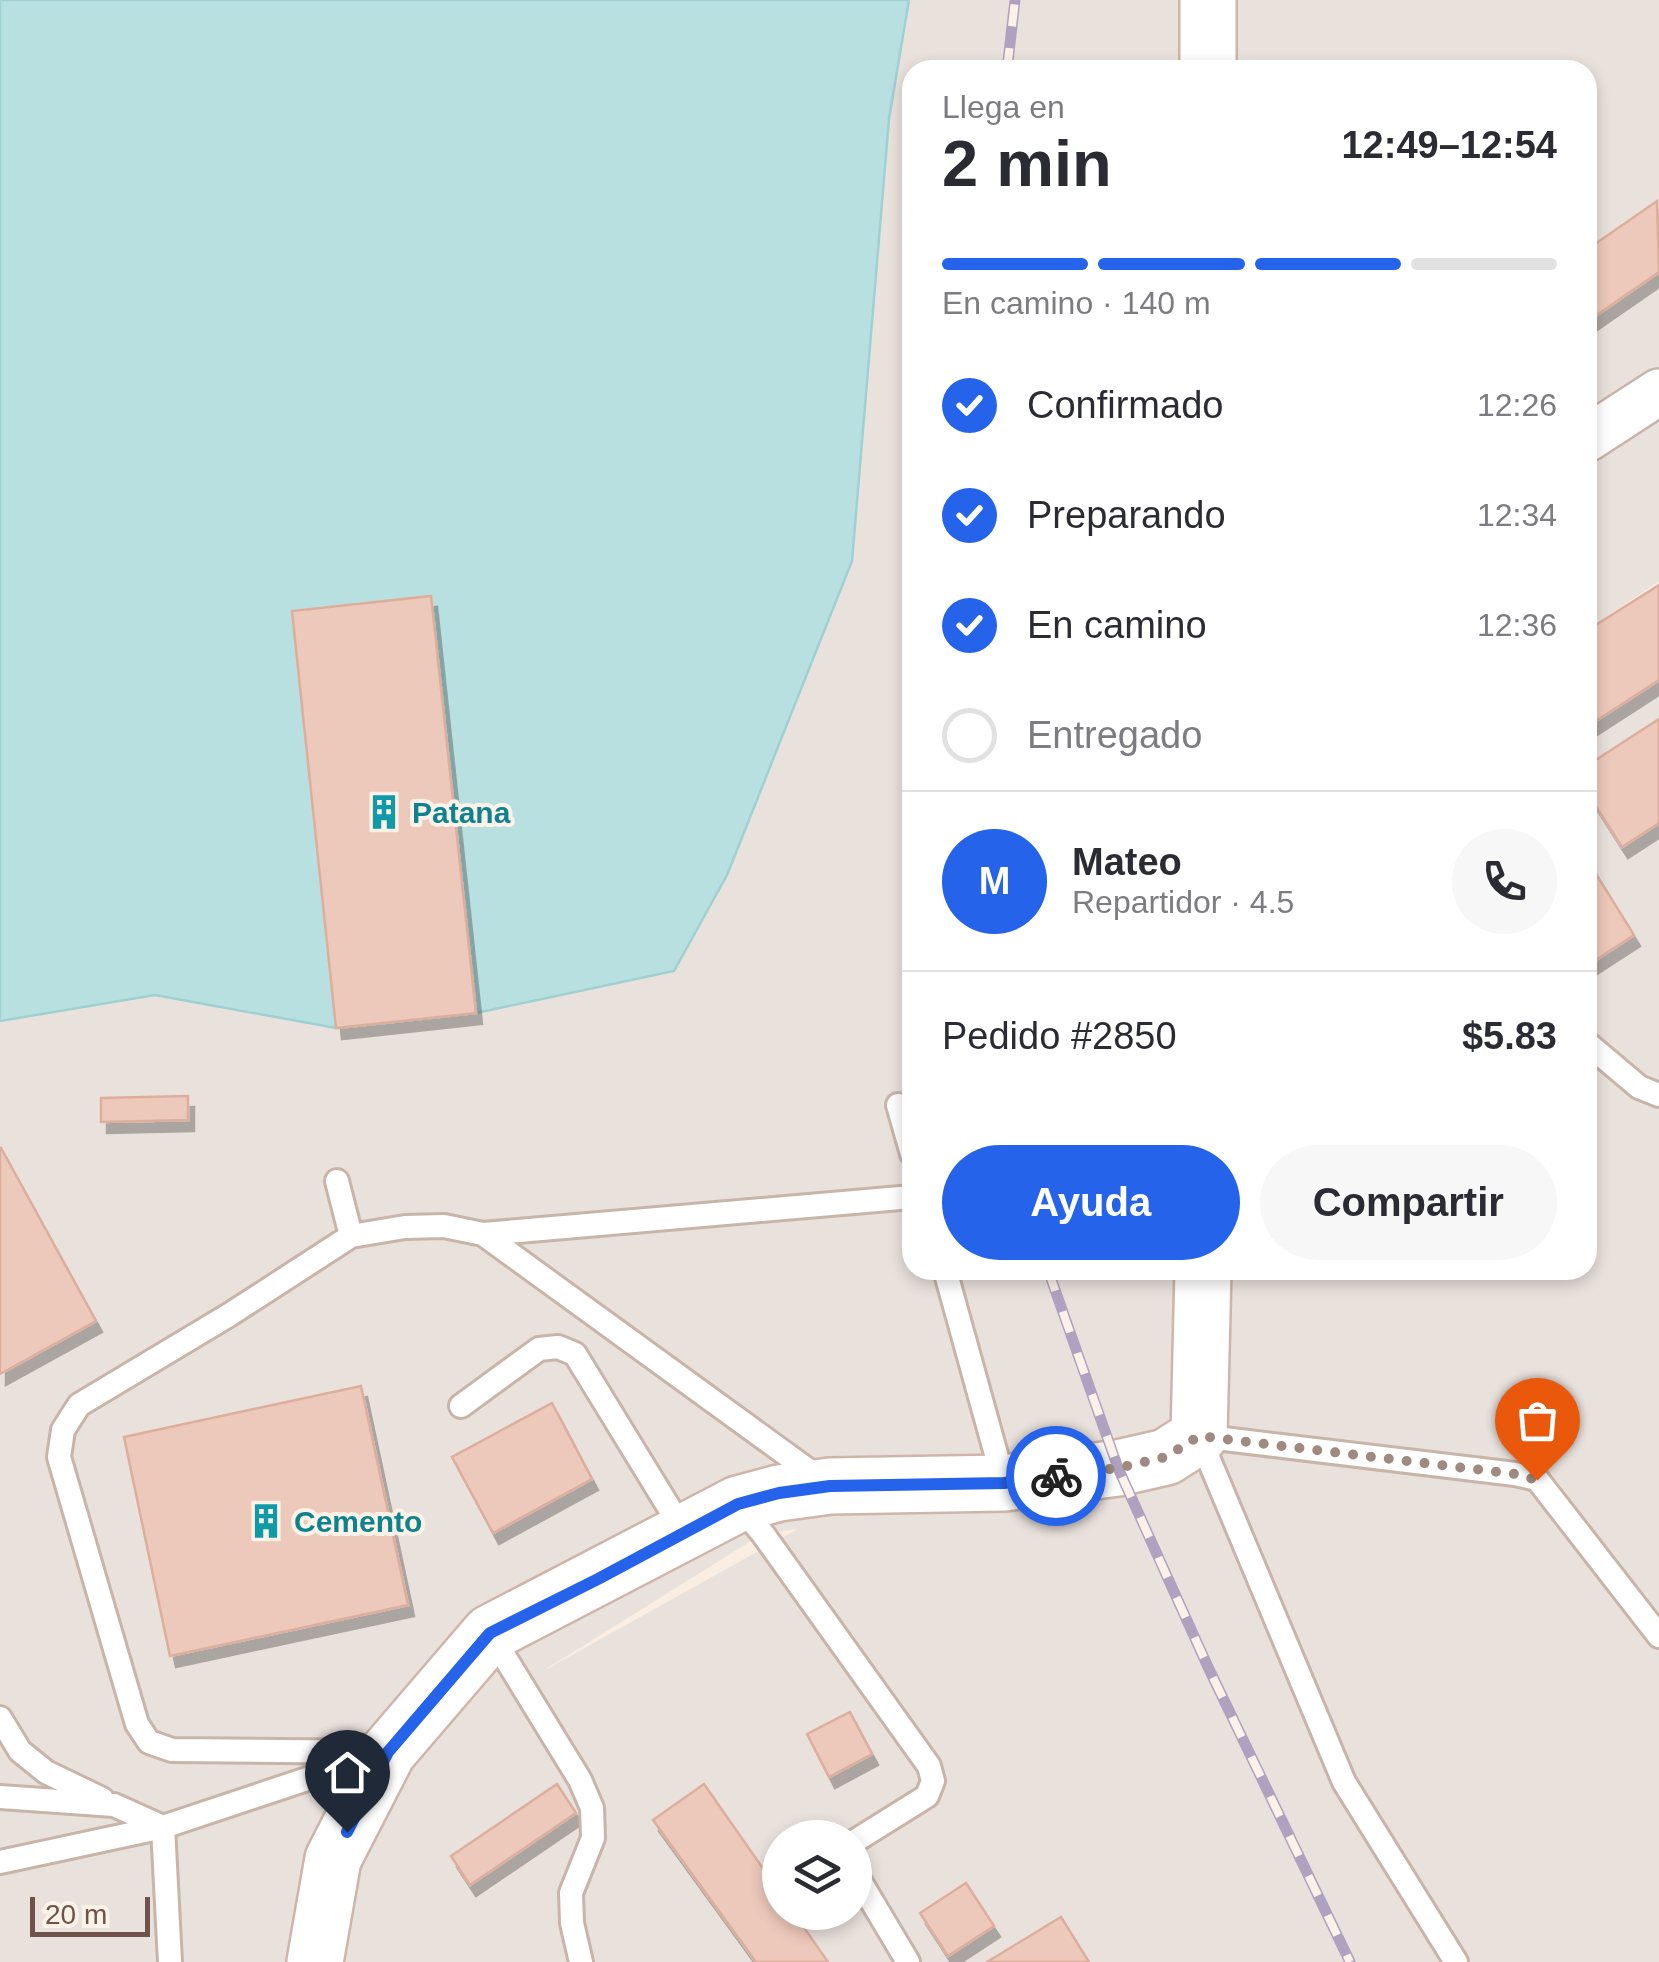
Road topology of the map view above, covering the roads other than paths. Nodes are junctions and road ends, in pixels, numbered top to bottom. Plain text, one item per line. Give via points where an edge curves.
1 (1208, 0) edge
2 (1208, 60) edge
3 (1659, 392) edge
4 (1597, 432) edge
5 (1597, 1052) edge
6 (1659, 1095) edge
7 (898, 1105) dead end
8 (902, 1119) edge
9 (337, 1180) dead end
10 (902, 1198) edge
11 (483, 1234) junction
12 (351, 1236) junction
13 (948, 1280) edge
14 (1203, 1280) edge
15 (461, 1406) dead end
16 (1199, 1436) junction
17 (1004, 1483) junction
18 (830, 1486) junction
19 (738, 1504) junction
20 (684, 1532) junction
21 (490, 1633) junction
22 (1659, 1636) edge
23 (0, 1718) edge
24 (388, 1752) junction
25 (0, 1797) edge
26 (114, 1805) junction
27 (164, 1827) junction
28 (872, 1830) edge
29 (333, 1859) junction
30 (0, 1862) edge
31 (872, 1902) edge
32 (170, 1962) edge
33 (290, 1962) edge
34 (315, 1962) edge
35 (582, 1962) edge
36 (908, 1962) edge
37 (1456, 1962) edge

1 - 2 main road
3 - 4 street
5 - 6 lane via 1638,1087
7 - 8 lane
9 - 12 lane
10 - 11 lane
11 - 12 lane via 444,1226
11 - 18 lane
12 - 24 lane via 79,1405 63,1430 59,1458 138,1724 149,1742 172,1750
13 - 17 lane
14 - 16 main road
15 - 20 lane via 538,1349 575,1354
16 - 17 main road via 1166,1457
16 - 22 lane via 1537,1480
16 - 37 lane via 1344,1782
17 - 18 main road
18 - 19 main road
19 - 20 main road
19 - 28 lane via 929,1766 934,1782 926,1796
20 - 21 main road
21 - 24 main road
21 - 35 lane via 592,1808 592,1838 571,1893
23 - 26 lane via 20,1751 46,1772
24 - 27 lane
24 - 29 main road
25 - 26 lane
26 - 27 lane
27 - 30 lane
27 - 32 lane
29 - 33 lane
29 - 34 main road
31 - 36 lane

